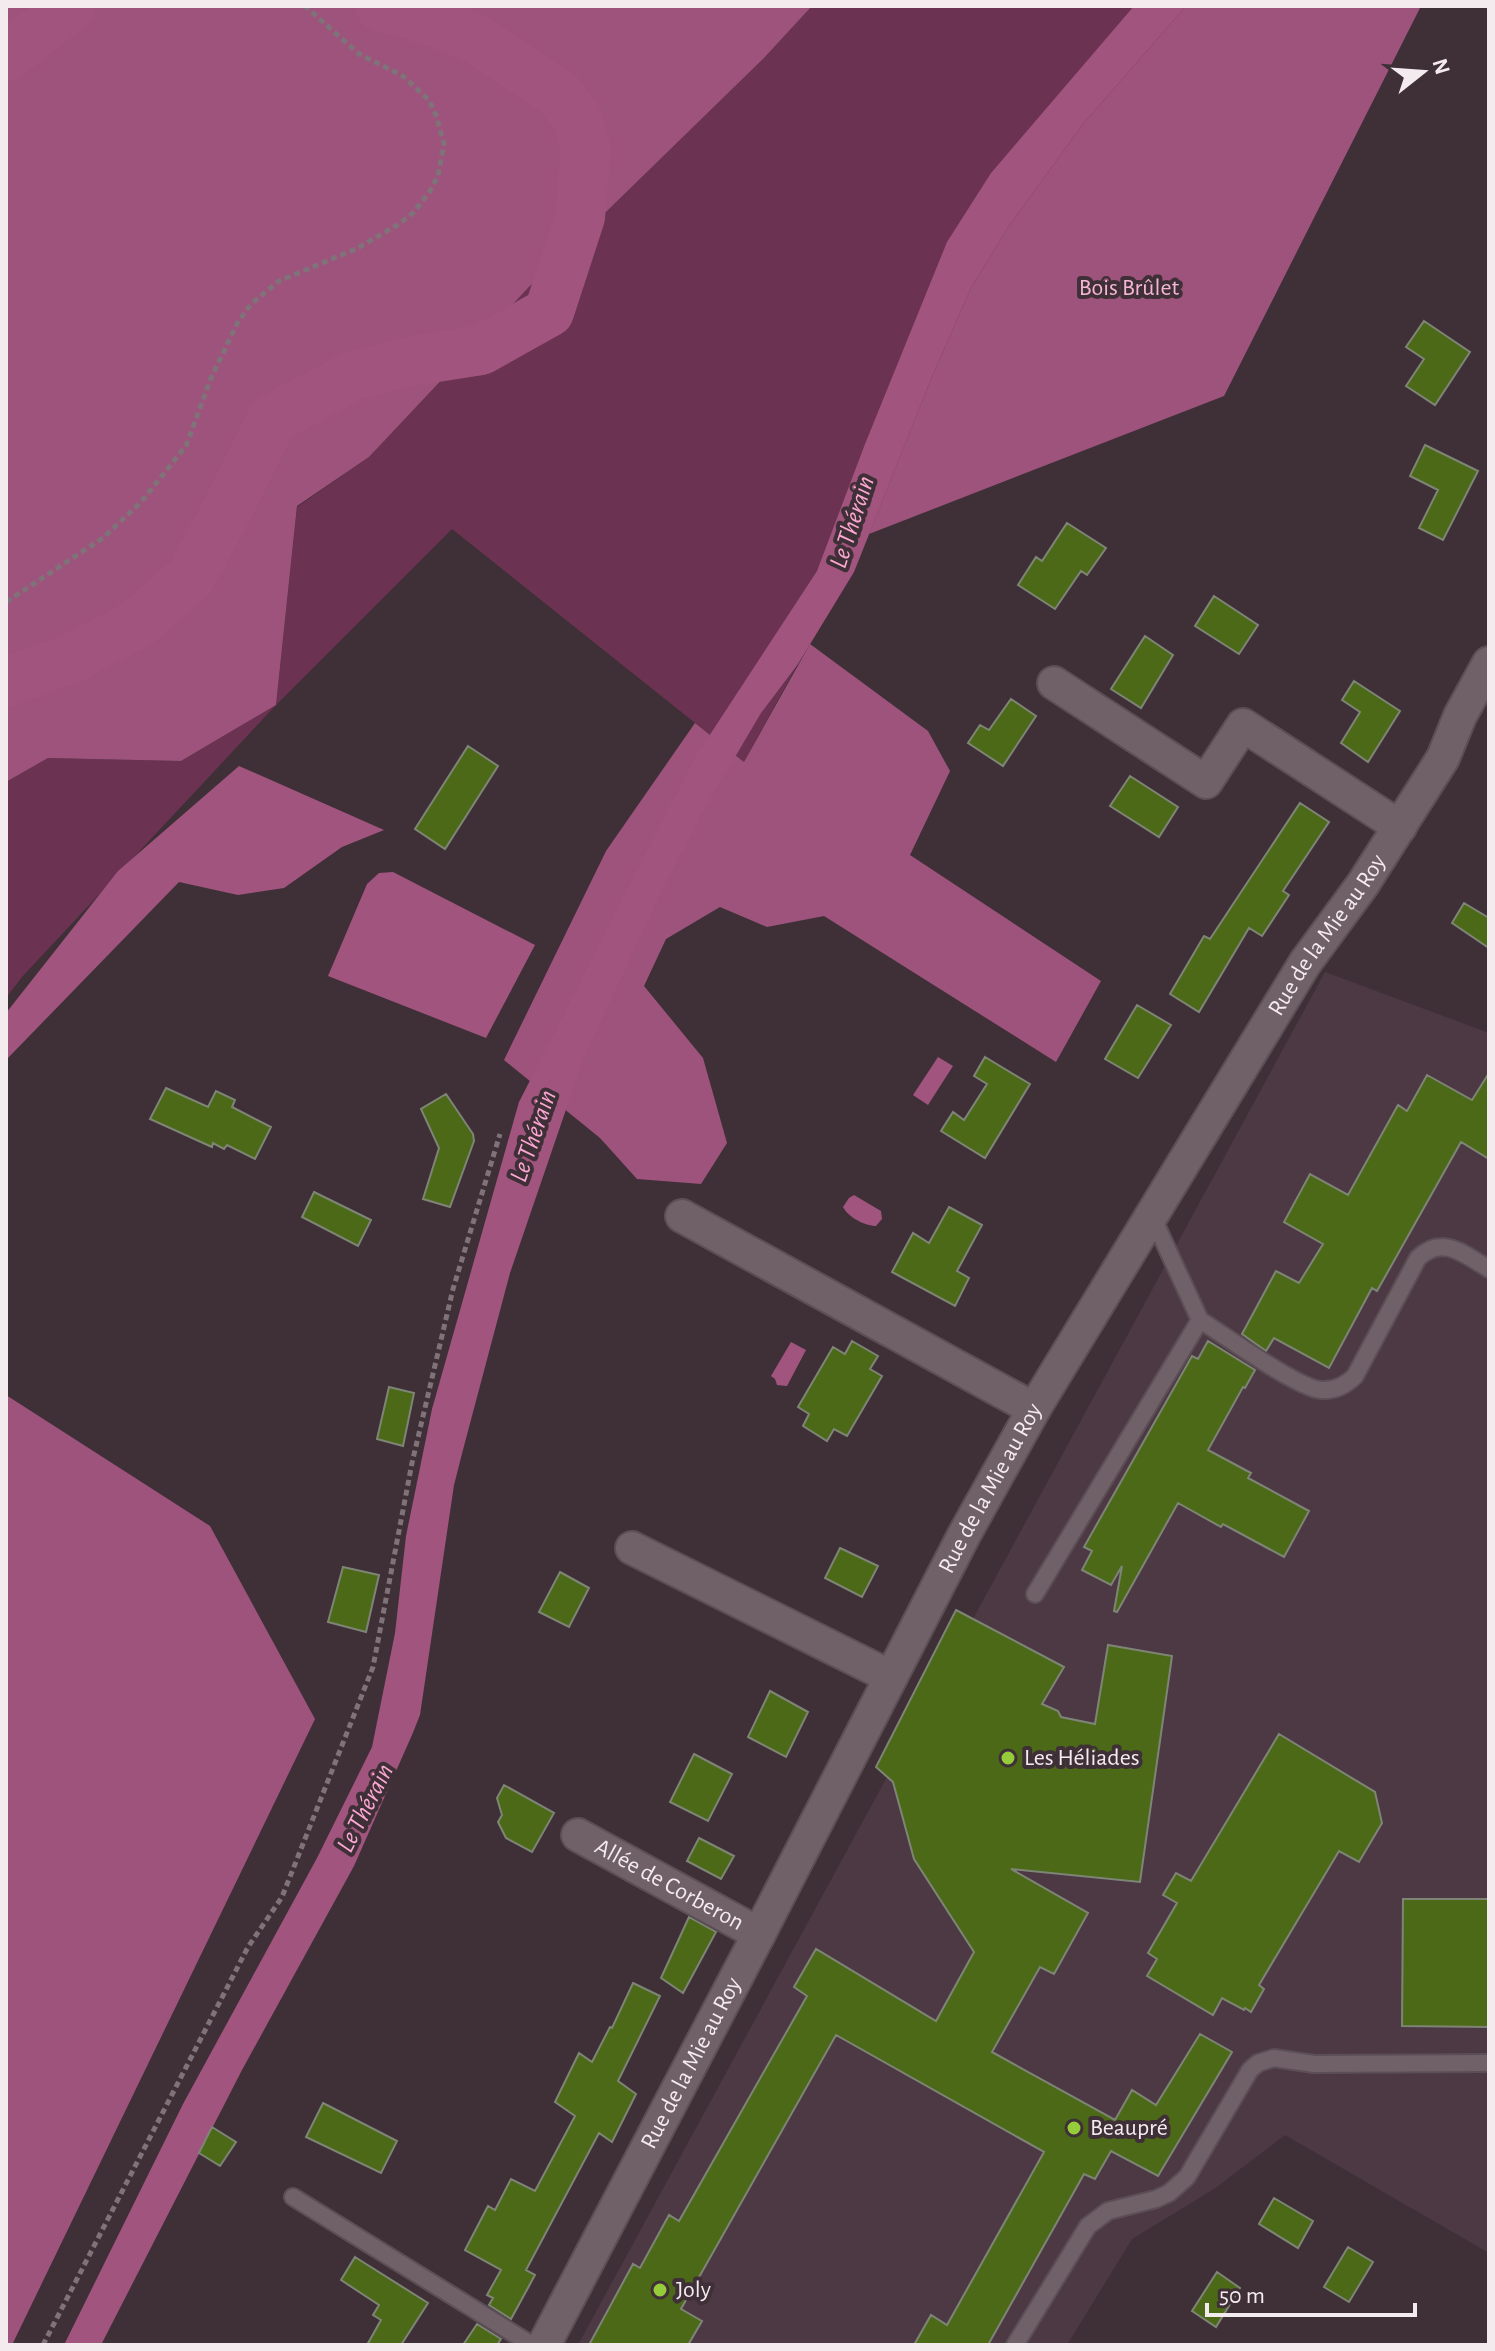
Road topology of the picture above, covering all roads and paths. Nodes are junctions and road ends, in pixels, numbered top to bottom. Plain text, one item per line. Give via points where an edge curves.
1 (305, 6) edge
2 (6, 602) edge
3 (1489, 663) edge
4 (1054, 683) dead end
5 (1400, 827) junction
6 (500, 1134) dead end
7 (682, 1216) dead end
8 (1152, 1216) junction
9 (1489, 1269) edge
10 (1200, 1320) junction
11 (1034, 1409) junction
12 (632, 1548) dead end
13 (1035, 1594) dead end
14 (891, 1677) junction
15 (578, 1835) dead end
16 (759, 1934) junction
17 (1489, 2063) edge
18 (293, 2197) dead end
19 (43, 2345) edge
20 (532, 2345) edge
21 (544, 2345) edge
22 (1015, 2345) edge

1 - 2 path via 359,54 403,76 429,100 444,144 438,176 414,212 399,224 356,249 279,281 251,304 211,378 186,446 141,502 103,538
3 - 5 street, Rue de la Mie au Roy via 1443,758
4 - 5 street via 1206,782 1243,725
5 - 8 street, Rue de la Mie au Roy via 1315,949
6 - 19 path via 453,1289 412,1463 373,1667 282,1897 248,1947
7 - 11 street
8 - 10 lane
8 - 11 street, Rue de la Mie au Roy
9 - 10 lane via 1447,1246 1424,1253 1355,1376 1331,1389 1301,1384
10 - 13 lane
11 - 14 street, Rue de la Mie au Roy
12 - 14 street
14 - 16 street, Rue de la Mie au Roy
15 - 16 street, Allée de Corberon
16 - 21 street, Rue de la Mie au Roy
17 - 22 lane via 1314,2064 1274,2058 1258,2063 1178,2186 1156,2199 1108,2211 1088,2226
18 - 20 lane

